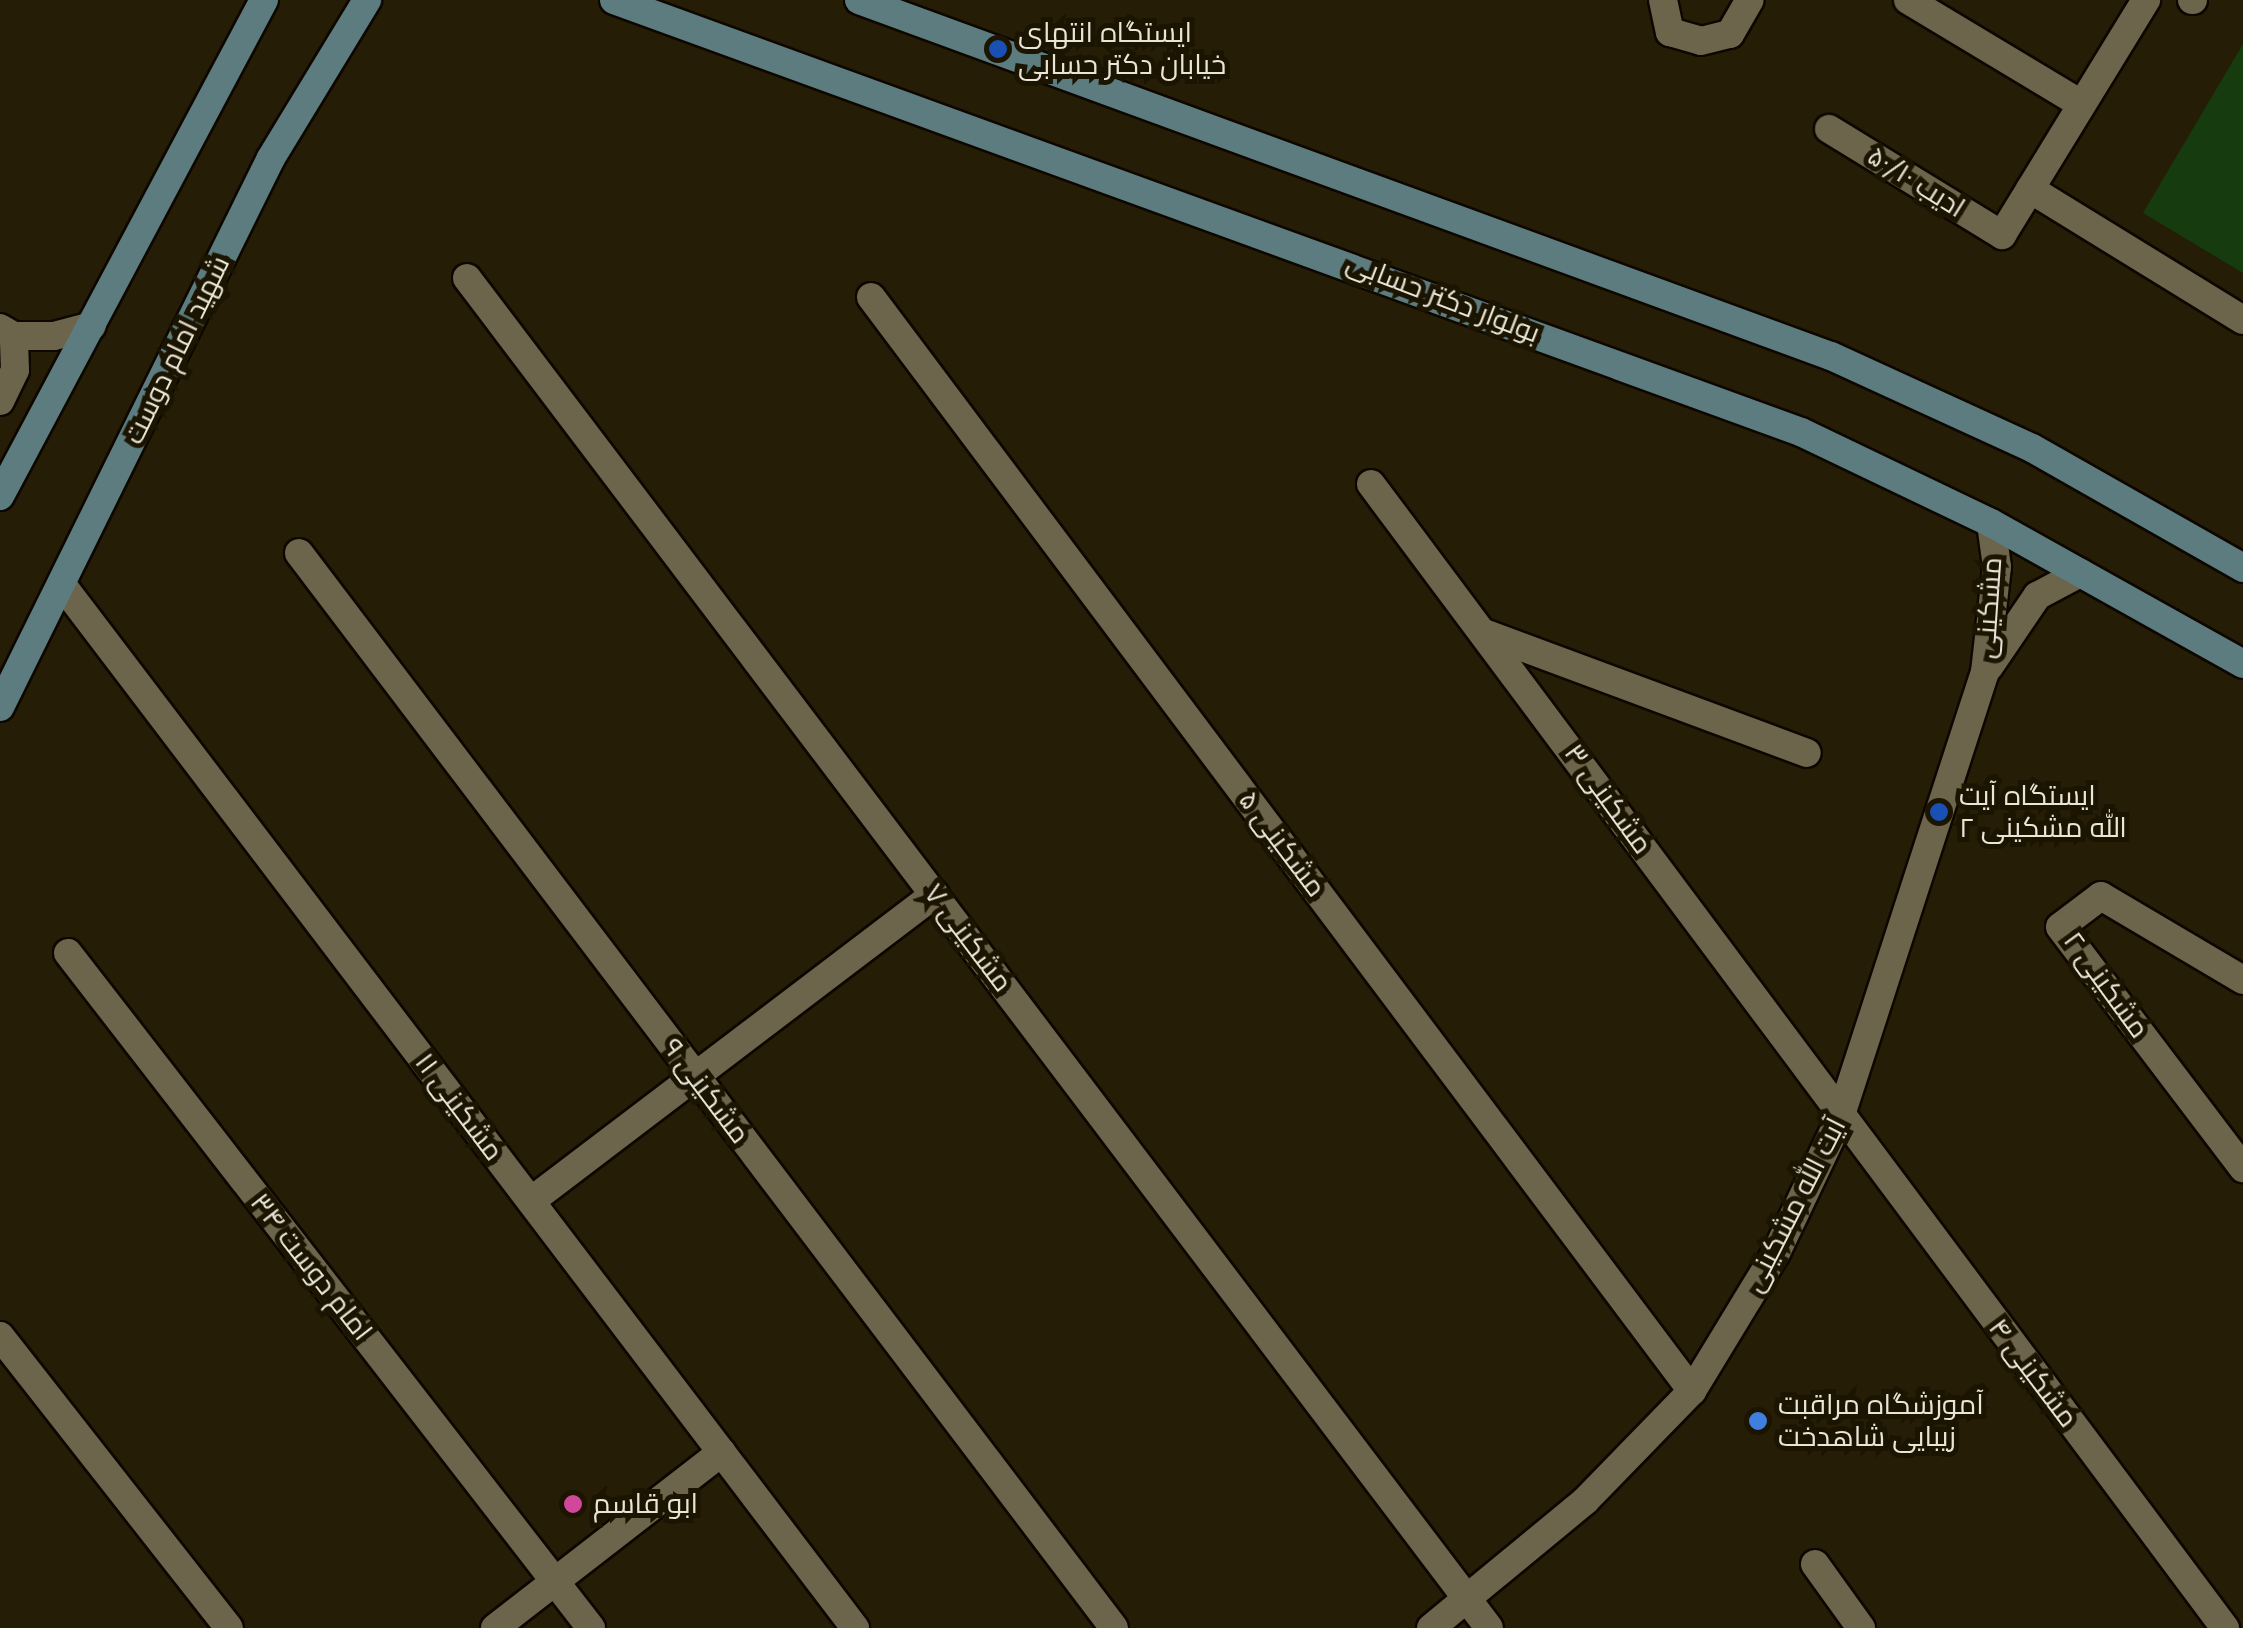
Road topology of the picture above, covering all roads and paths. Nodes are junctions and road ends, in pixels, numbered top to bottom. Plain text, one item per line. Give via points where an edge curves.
1 (264, 0) edge
2 (366, 0) edge
3 (614, 0) edge
4 (860, 0) edge
5 (1663, 0) edge
6 (1750, 0) edge
7 (1908, 0) edge
8 (2146, 0) edge
9 (2080, 104) junction
10 (1829, 129) dead end
11 (2030, 189) junction
12 (468, 278) dead end
13 (871, 296) dead end
14 (2243, 320) edge
15 (92, 326) junction
16 (7, 332) edge
17 (0, 401) edge
18 (1371, 484) dead end
19 (0, 496) edge
20 (1991, 523) junction
21 (299, 553) dead end
22 (2243, 568) edge
23 (2080, 573) junction
24 (62, 586) junction
25 (1487, 634) junction
26 (2243, 664) edge
27 (1985, 672) junction
28 (0, 707) edge
29 (1807, 753) dead end
30 (935, 894) junction
31 (68, 953) dead end
32 (2243, 980) edge
33 (696, 1076) junction
34 (1840, 1118) junction
35 (2243, 1168) edge
36 (532, 1201) junction
37 (0, 1336) edge
38 (1692, 1391) junction
39 (722, 1452) junction
40 (1814, 1564) dead end
41 (554, 1582) junction
42 (1468, 1600) junction
43 (229, 1628) edge
44 (495, 1628) edge
45 (591, 1628) edge
46 (855, 1628) edge
47 (1114, 1628) edge
48 (1431, 1628) edge
49 (1489, 1628) edge
50 (1862, 1628) edge
51 (2226, 1628) edge

1 - 15 main road
2 - 24 main road, شهید امام دوست via 271,158
3 - 20 main road, بولوار دکتر حسابی via 1801,432
4 - 22 main road via 1831,356 2032,448
5 - 6 street via 1670,32 1701,42 1730,34
7 - 9 street
8 - 9 street
9 - 11 street
10 - 11 street, ادیب ۵۰/۱۰ via 2002,236
11 - 14 street
12 - 30 street, مشکینی ۷
13 - 38 street, مشکینی ۵
15 - 16 street via 54,336
15 - 19 main road
16 - 17 street via 15,370
18 - 25 street, مشکینی ۳
20 - 23 main road, بولوار دکتر حسابی
20 - 27 street, مشکینی via 1997,567
21 - 33 street, مشکینی ۹
23 - 26 main road, بولوار دکتر حسابی
23 - 27 street, مشکینی via 2037,596
24 - 28 main road, شهید امام دوست
24 - 36 street, مشکینی ۱۱
25 - 29 street
25 - 34 street, مشکینی ۳
27 - 34 street, آیت الله مشکینی
30 - 33 street
30 - 42 street, مشکینی ۷
31 - 41 street, امام دوست ۳۴
32 - 35 street, مشکینی ۲ via 2100,896 2060,927
33 - 36 street
33 - 47 street, مشکینی ۹
34 - 38 street, آیت الله مشکینی via 1776,1253
34 - 51 street, مشکینی ۴
36 - 39 street, مشکینی ۱۱
37 - 43 street
38 - 42 street, آیت الله مشکینی via 1585,1501
39 - 41 street
39 - 46 street, مشکینی ۱۱
40 - 50 street
41 - 44 street
41 - 45 street, امام دوست ۳۴
42 - 48 street, آیت الله مشکینی
42 - 49 street, مشکینی ۷

